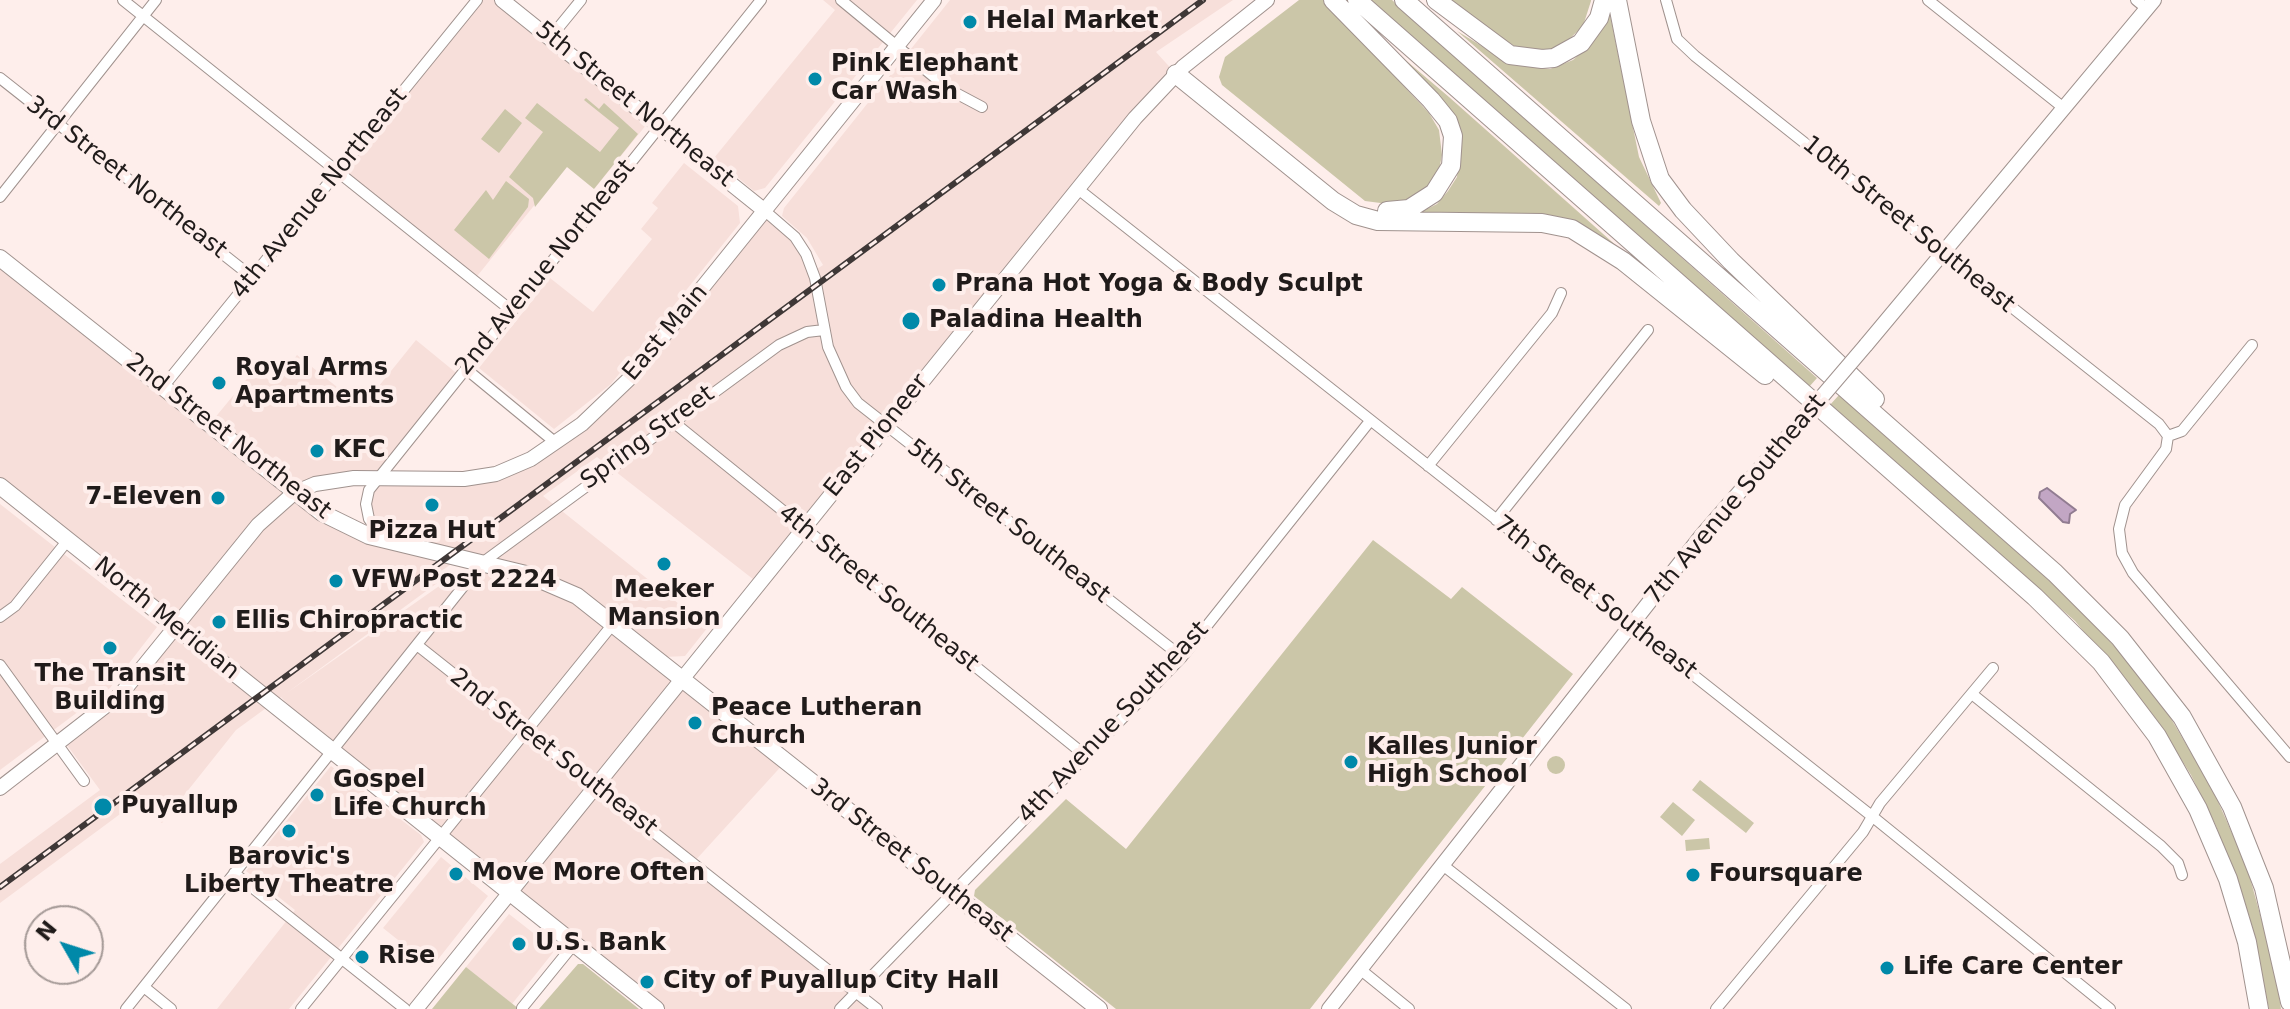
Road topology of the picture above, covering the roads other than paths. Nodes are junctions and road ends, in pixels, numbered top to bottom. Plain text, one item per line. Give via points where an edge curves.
1 (123, 0) edge
2 (156, 0) edge
3 (477, 0) edge
4 (502, 0) edge
5 (581, 0) edge
6 (761, 0) edge
7 (841, 0) edge
8 (934, 0) edge
9 (1267, 0) edge
10 (1333, 0) edge
11 (1357, 0) edge
12 (1404, 0) edge
13 (1436, 0) edge
14 (1604, 0) edge
15 (1617, 0) edge
16 (1666, 0) edge
17 (1928, 0) edge
18 (2146, 3) edge
19 (143, 16) junction
20 (550, 38) junction
21 (898, 45) junction
22 (1179, 70) junction
23 (0, 78) edge
24 (982, 107) dead end
25 (2065, 109) junction
26 (58, 124) junction
27 (659, 126) junction
28 (338, 171) junction
29 (1078, 189) junction
30 (0, 197) edge
31 (765, 211) junction
32 (1944, 253) junction
33 (0, 258) edge
34 (252, 277) junction
35 (1561, 293) dead end
36 (512, 311) junction
37 (824, 330) junction
38 (1648, 330) dead end
39 (2252, 345) dead end
40 (466, 369) junction
41 (163, 387) junction
42 (672, 421) junction
43 (1370, 421) junction
44 (885, 426) junction
45 (2168, 436) junction
46 (556, 443) junction
47 (1428, 466) junction
48 (378, 479) junction
49 (0, 486) edge
50 (294, 493) junction
51 (1971, 499) junction
52 (1496, 520) junction
53 (1952, 525) junction
54 (802, 528) junction
55 (68, 540) junction
56 (388, 541) junction
57 (482, 563) junction
58 (0, 617) edge
59 (613, 624) junction
60 (176, 626) junction
61 (1630, 626) junction
62 (417, 645) junction
63 (1182, 657) junction
64 (0, 665) edge
65 (1993, 668) dead end
66 (681, 678) junction
67 (1972, 694) junction
68 (525, 730) junction
69 (58, 745) junction
70 (332, 751) junction
71 (1086, 756) junction
72 (2290, 757) edge
73 (84, 781) dead end
74 (594, 785) junction
75 (0, 788) edge
76 (1873, 817) junction
77 (440, 836) junction
78 (1444, 866) junction
79 (234, 873) junction
80 (2182, 875) dead end
81 (509, 892) junction
82 (951, 892) junction
83 (574, 944) junction
84 (341, 958) junction
85 (1361, 970) junction
86 (144, 987) junction
87 (856, 992) junction
88 (2097, 999) junction
89 (2290, 1002) edge
90 (522, 1008) edge
91 (126, 1009) edge
92 (171, 1009) edge
93 (301, 1009) edge
94 (405, 1009) edge
95 (416, 1009) edge
96 (656, 1009) edge
97 (840, 1009) edge
98 (877, 1009) edge
99 (1099, 1009) edge
100 (1329, 1009) edge
101 (1409, 1009) edge
102 (1626, 1009) edge
103 (1716, 1009) edge
104 (2088, 1009) edge
105 (2110, 1009) edge
106 (2259, 1009) edge

1 - 19 street
2 - 19 street
3 - 28 street, 4th Avenue Northeast
4 - 20 main road, 5th Street Northeast
5 - 20 street
6 - 27 street, 2nd Avenue Northeast
7 - 21 street
8 - 21 main road, East Main
9 - 22 main road, East Pioneer
10 - 22 highway via 1431,100 1451,129 1454,150 1448,173 1417,206 1383,211 1348,201
11 - 53 highway
12 - 51 highway
13 - 14 highway via 1510,55 1542,59 1581,43 1599,18
15 - 51 highway via 1647,144 1671,195
16 - 32 street, 10th Street Southeast via 1677,39 1695,56
17 - 25 street
18 - 25 main road, 7th Avenue Southeast
19 - 26 street
19 - 28 street
20 - 27 main road, 5th Street Northeast
21 - 24 street via 950,90
21 - 31 main road, East Main
22 - 29 main road, East Pioneer
22 - 53 highway via 1356,215 1378,221 1542,223 1590,239
23 - 26 street, 3rd Street Northeast
25 - 32 main road, 7th Avenue Southeast
26 - 30 street
26 - 34 street, 3rd Street Northeast
27 - 31 main road, 5th Street Northeast
27 - 36 street, 2nd Avenue Northeast
28 - 34 street, 4th Avenue Northeast
28 - 36 street
29 - 43 street, 7th Street Southeast
29 - 44 main road, East Pioneer
31 - 37 street, 5th Street Southeast via 806,254
31 - 46 main road, East Main via 628,380
32 - 45 street, 10th Street Southeast
32 - 61 main road, 7th Avenue Southeast, bridge
33 - 41 main road, 2nd Street Northeast
34 - 41 street, 4th Avenue Northeast
35 - 47 street via 1552,313
36 - 40 street, 2nd Avenue Northeast
37 - 42 street, Spring Street via 779,345
37 - 44 street, 5th Street Southeast via 846,387
38 - 52 street
39 - 45 street via 2182,431
40 - 46 street
40 - 48 street, 2nd Avenue Northeast
41 - 50 main road, 2nd Street Northeast
42 - 54 street, 4th Street Southeast
42 - 57 street, Spring Street
43 - 47 street, 7th Street Southeast
43 - 63 street, 4th Avenue Southeast
44 - 54 main road, East Pioneer
44 - 63 street, 5th Street Southeast
45 - 72 street via 2166,449 2125,505 2119,529 2122,553 2142,585
46 - 48 main road, East Main via 513,469 481,477
47 - 52 street, 7th Street Southeast
48 - 50 main road, East Main via 330,481
48 - 56 street, 2nd Avenue Northeast via 368,493 366,512
49 - 55 main road, North Meridian
50 - 56 main road, 2nd Street Northeast via 334,520
50 - 60 main road via 258,525
51 - 89 highway via 2096,612 2182,717 2250,848 2275,928
52 - 61 street, 7th Street Southeast
53 - 106 highway via 2069,629 2157,736 2228,879
54 - 66 main road, East Pioneer
54 - 71 street, 4th Street Southeast
55 - 58 street
55 - 60 main road, North Meridian
56 - 57 main road, 2nd Street Northeast
57 - 59 main road, 3rd Street Southeast via 559,588
57 - 62 street
59 - 66 main road, 3rd Street Southeast
59 - 68 street
60 - 69 main road via 121,694
60 - 70 main road, North Meridian
61 - 76 street, 7th Street Southeast
61 - 78 main road, 7th Avenue Southeast
62 - 68 street, 2nd Street Southeast
62 - 70 street
63 - 71 street, 4th Avenue Southeast
64 - 69 street
65 - 67 street
66 - 74 main road, East Pioneer
66 - 82 main road, 3rd Street Southeast
67 - 76 street
67 - 80 street via 2167,851
68 - 74 street, 2nd Street Southeast
68 - 77 street
69 - 73 street
69 - 75 main road
70 - 77 main road, North Meridian
70 - 79 street
71 - 82 street, 4th Avenue Southeast
74 - 81 main road, East Pioneer
74 - 87 street, 2nd Street Southeast
76 - 88 street, 7th Street Southeast
76 - 103 street
77 - 81 main road, North Meridian
77 - 84 street
78 - 85 main road, 7th Avenue Southeast
78 - 102 street
79 - 84 street
79 - 86 street
81 - 83 main road, North Meridian
81 - 95 main road, East Pioneer
82 - 87 street, 4th Avenue Southeast
82 - 99 main road, 3rd Street Southeast
83 - 90 street
83 - 96 main road, North Meridian
84 - 93 street
84 - 94 street
85 - 100 main road, 7th Avenue Southeast
85 - 101 street
86 - 91 street
86 - 92 street
87 - 97 street, 4th Avenue Southeast
87 - 98 street, 2nd Street Southeast
88 - 104 street
88 - 105 street, 7th Street Southeast

